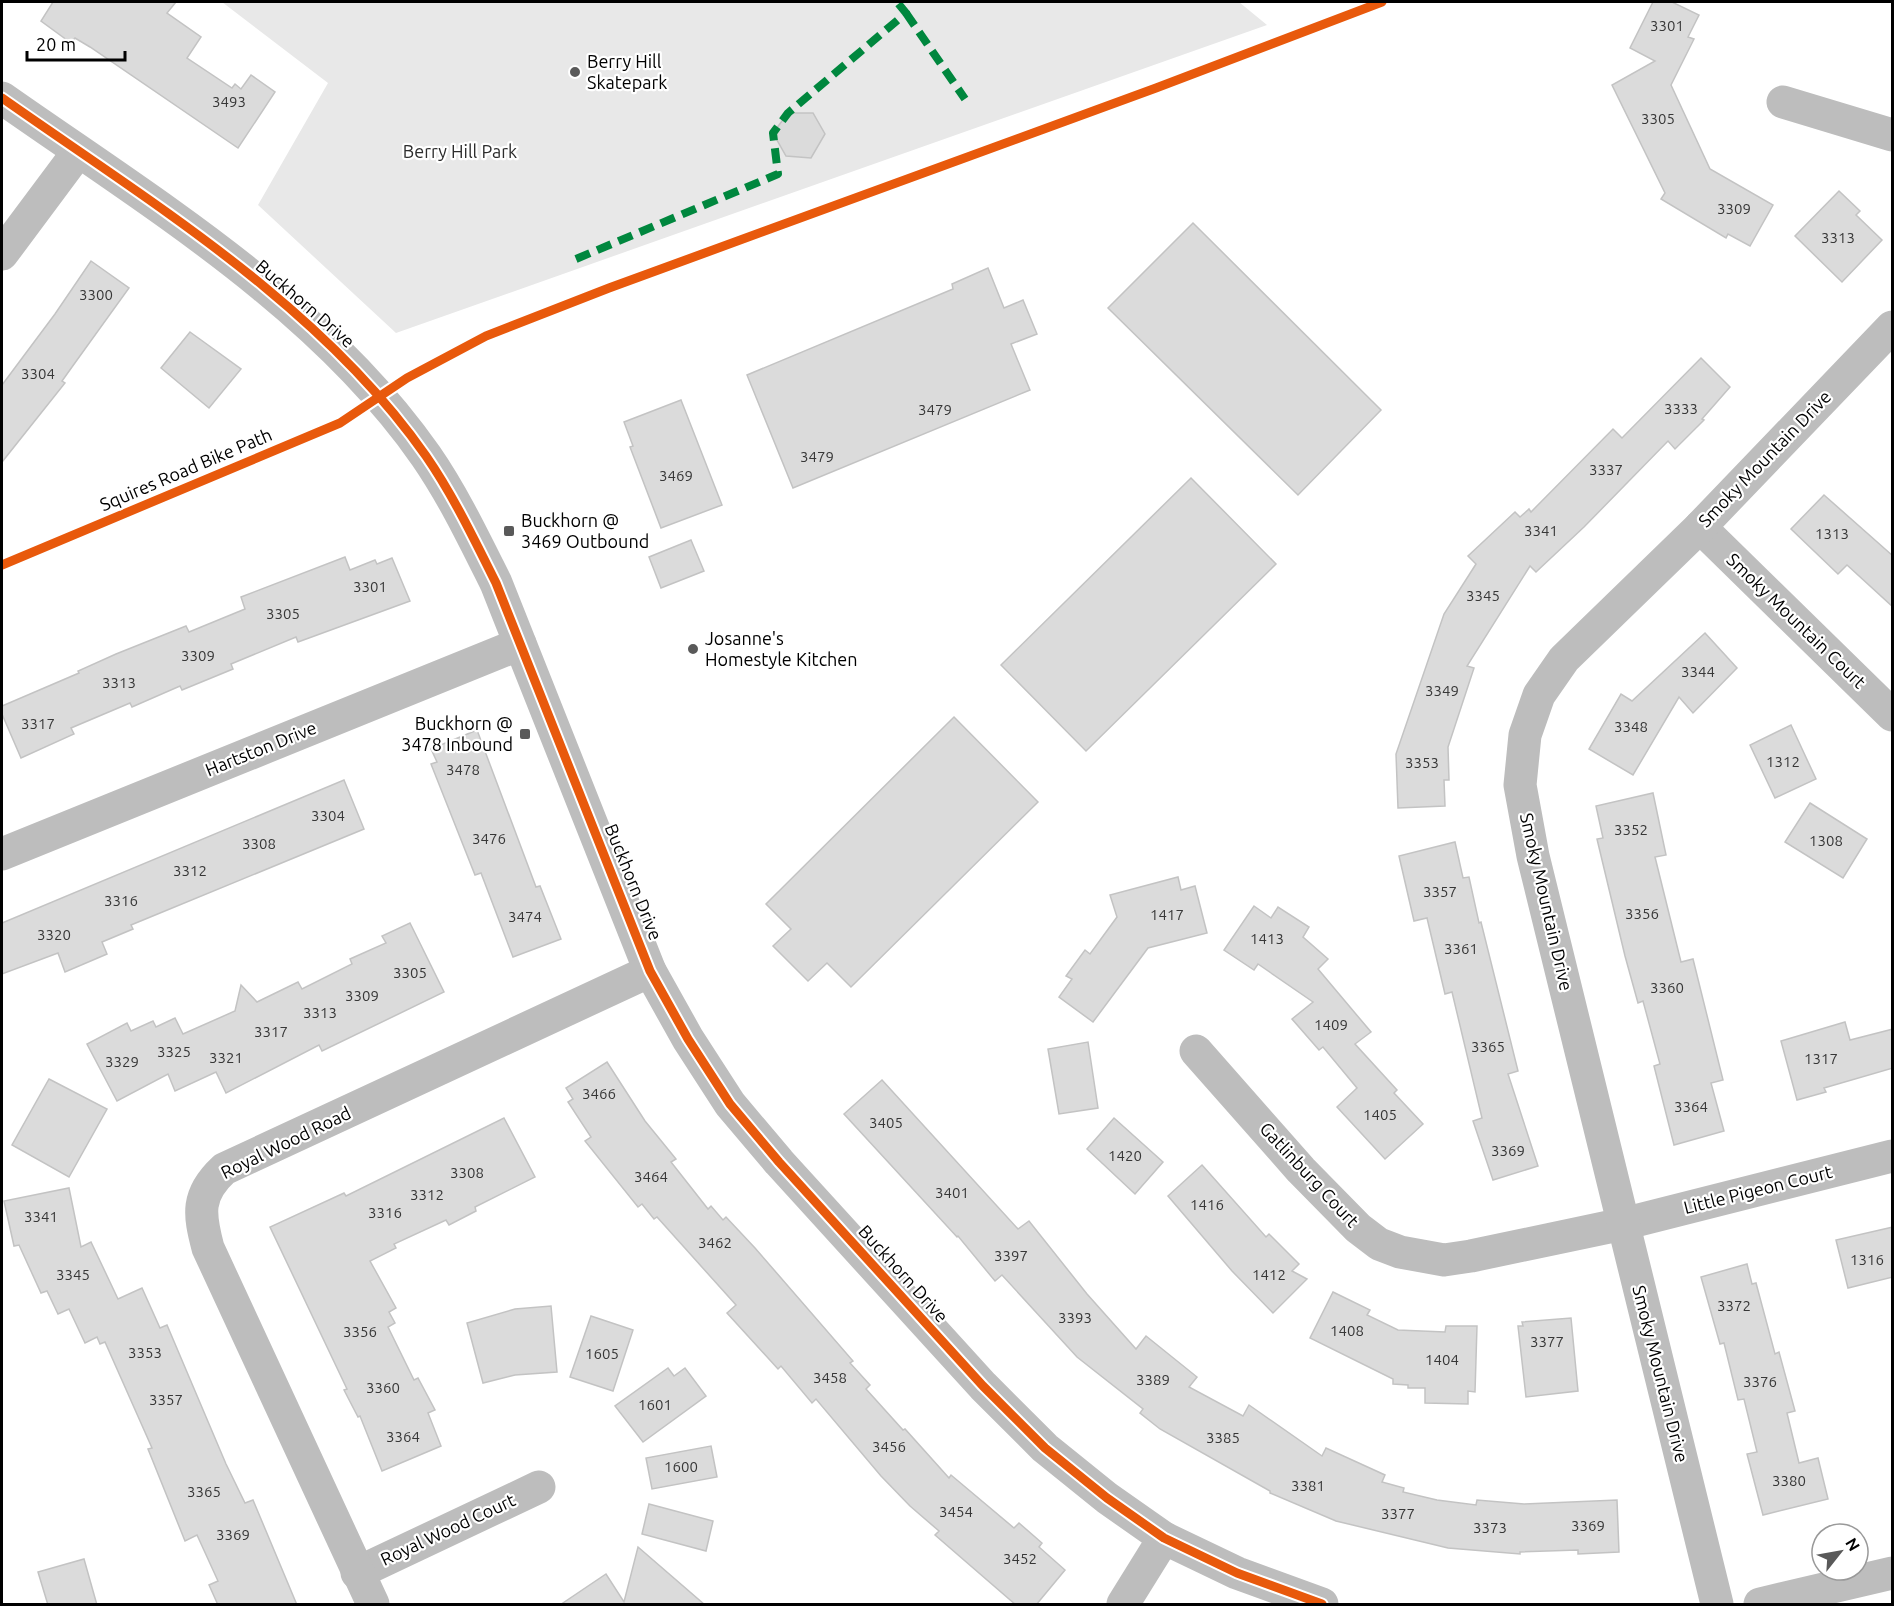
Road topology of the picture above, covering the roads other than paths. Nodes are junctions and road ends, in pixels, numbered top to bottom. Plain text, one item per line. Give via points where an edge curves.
1 (2, 98) edge
2 (1783, 102) dead end
3 (1893, 135) edge
4 (78, 152) junction
5 (2, 254) edge
6 (1893, 327) edge
7 (1700, 527) junction
8 (520, 644) junction
9 (1893, 715) edge
10 (2, 854) edge
11 (650, 972) junction
12 (1197, 1050) dead end
13 (1893, 1156) edge
14 (1623, 1224) junction
15 (539, 1487) dead end
16 (1164, 1538) junction
17 (357, 1573) junction
18 (1893, 1573) edge
19 (372, 1605) edge
20 (1123, 1605) edge
21 (1322, 1605) edge
22 (1717, 1605) edge
23 (1760, 1605) edge

1 - 4 street, Buckhorn Drive
2 - 3 street
4 - 5 street
4 - 8 street, Buckhorn Drive via 263,287 336,351 427,457 478,547
6 - 7 street, Smoky Mountain Drive
7 - 9 street, Smoky Mountain Court
7 - 14 street, Smoky Mountain Drive via 1564,659 1539,695 1525,735 1520,785 1533,856
8 - 10 street, Hartston Drive
8 - 11 street, Buckhorn Drive
11 - 16 street, Buckhorn Drive via 730,1104 779,1162 983,1386 1045,1448
11 - 17 street, Royal Wood Road via 224,1169 212,1181 201,1208 208,1248
12 - 14 street, Gatlinburg Court via 1338,1210 1379,1244 1444,1260
13 - 14 street, Little Pigeon Court
14 - 22 street, Smoky Mountain Drive
15 - 17 street, Royal Wood Court
16 - 20 street
16 - 21 street, Buckhorn Drive via 1237,1573
17 - 19 street, Royal Wood Road
18 - 23 street

